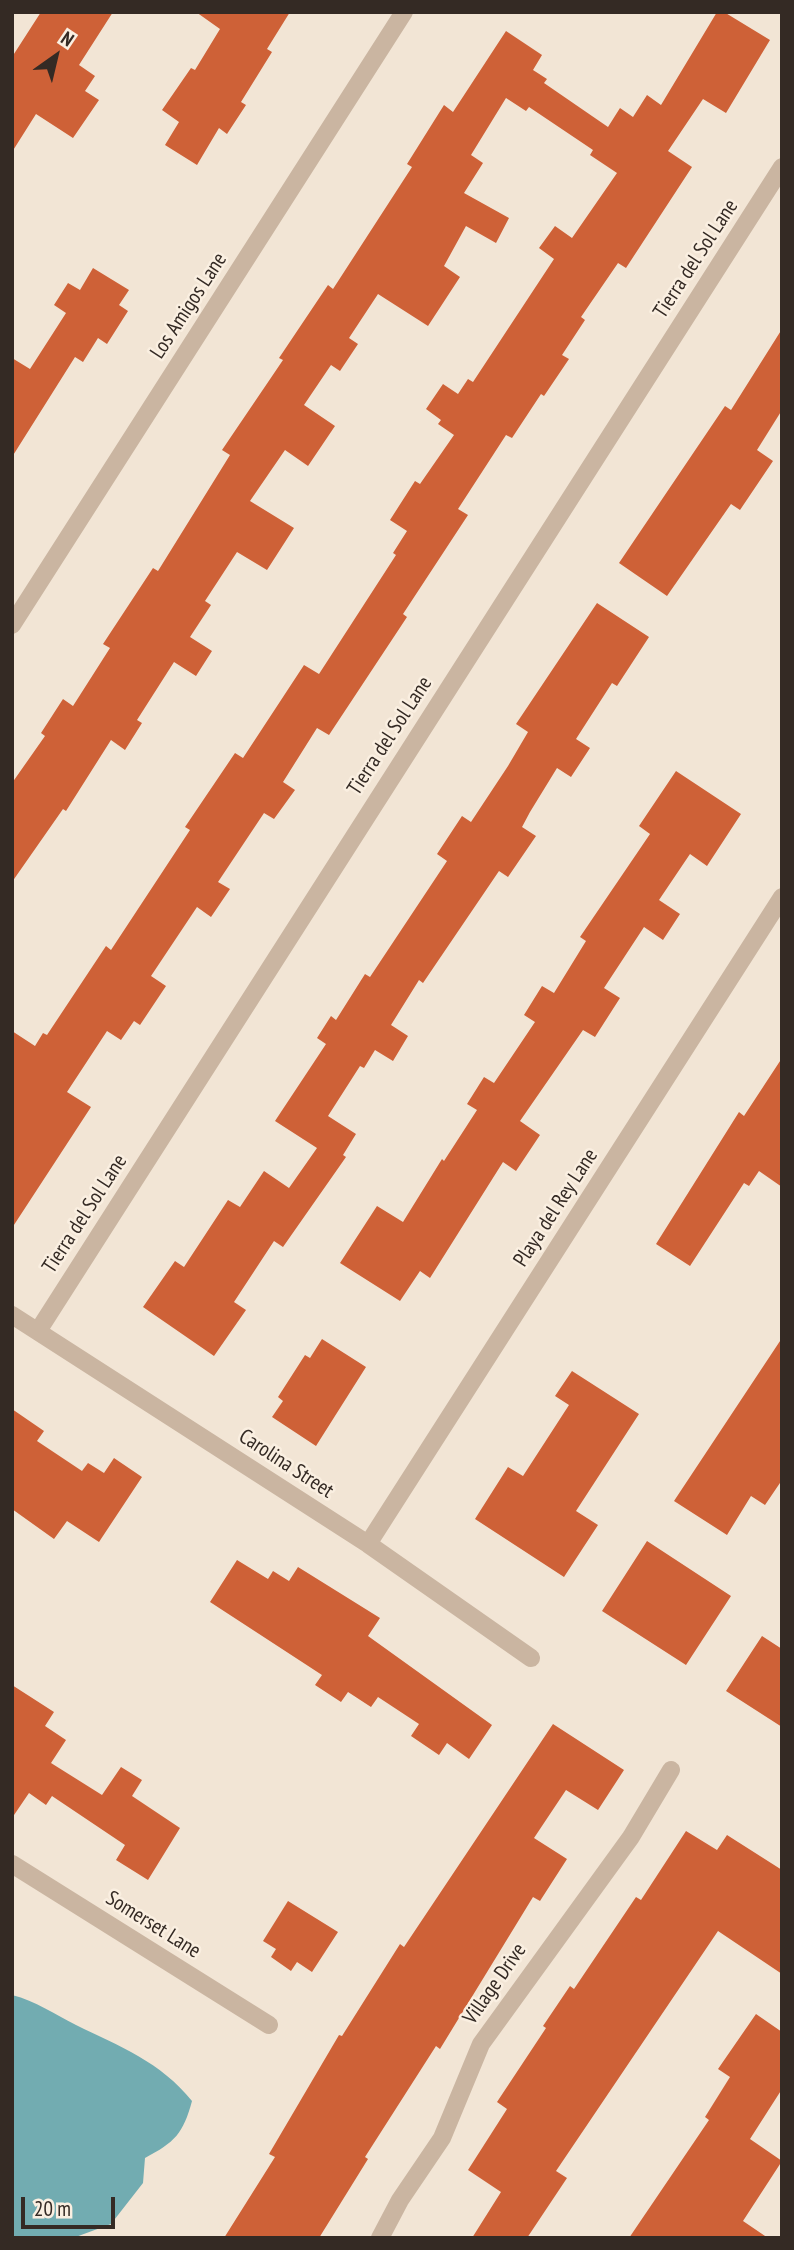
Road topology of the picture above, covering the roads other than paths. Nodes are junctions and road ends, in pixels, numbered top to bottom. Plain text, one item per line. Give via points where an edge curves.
1 (404, 12) edge
2 (782, 167) edge
3 (12, 625) edge
4 (782, 897) edge
5 (12, 1315) edge
6 (37, 1331) junction
7 (368, 1544) junction
8 (531, 1658) dead end
9 (671, 1770) dead end
10 (12, 1864) edge
11 (269, 2025) dead end
12 (380, 2238) edge

1 - 3 street, Los Amigos Lane
2 - 6 street, Tierra del Sol Lane
4 - 7 street, Playa del Rey Lane
5 - 6 street, Carolina Street
6 - 7 street, Carolina Street
7 - 8 street, Carolina Street
9 - 12 street, Village Drive via 631,1837 481,2043 442,2138
10 - 11 street, Somerset Lane

